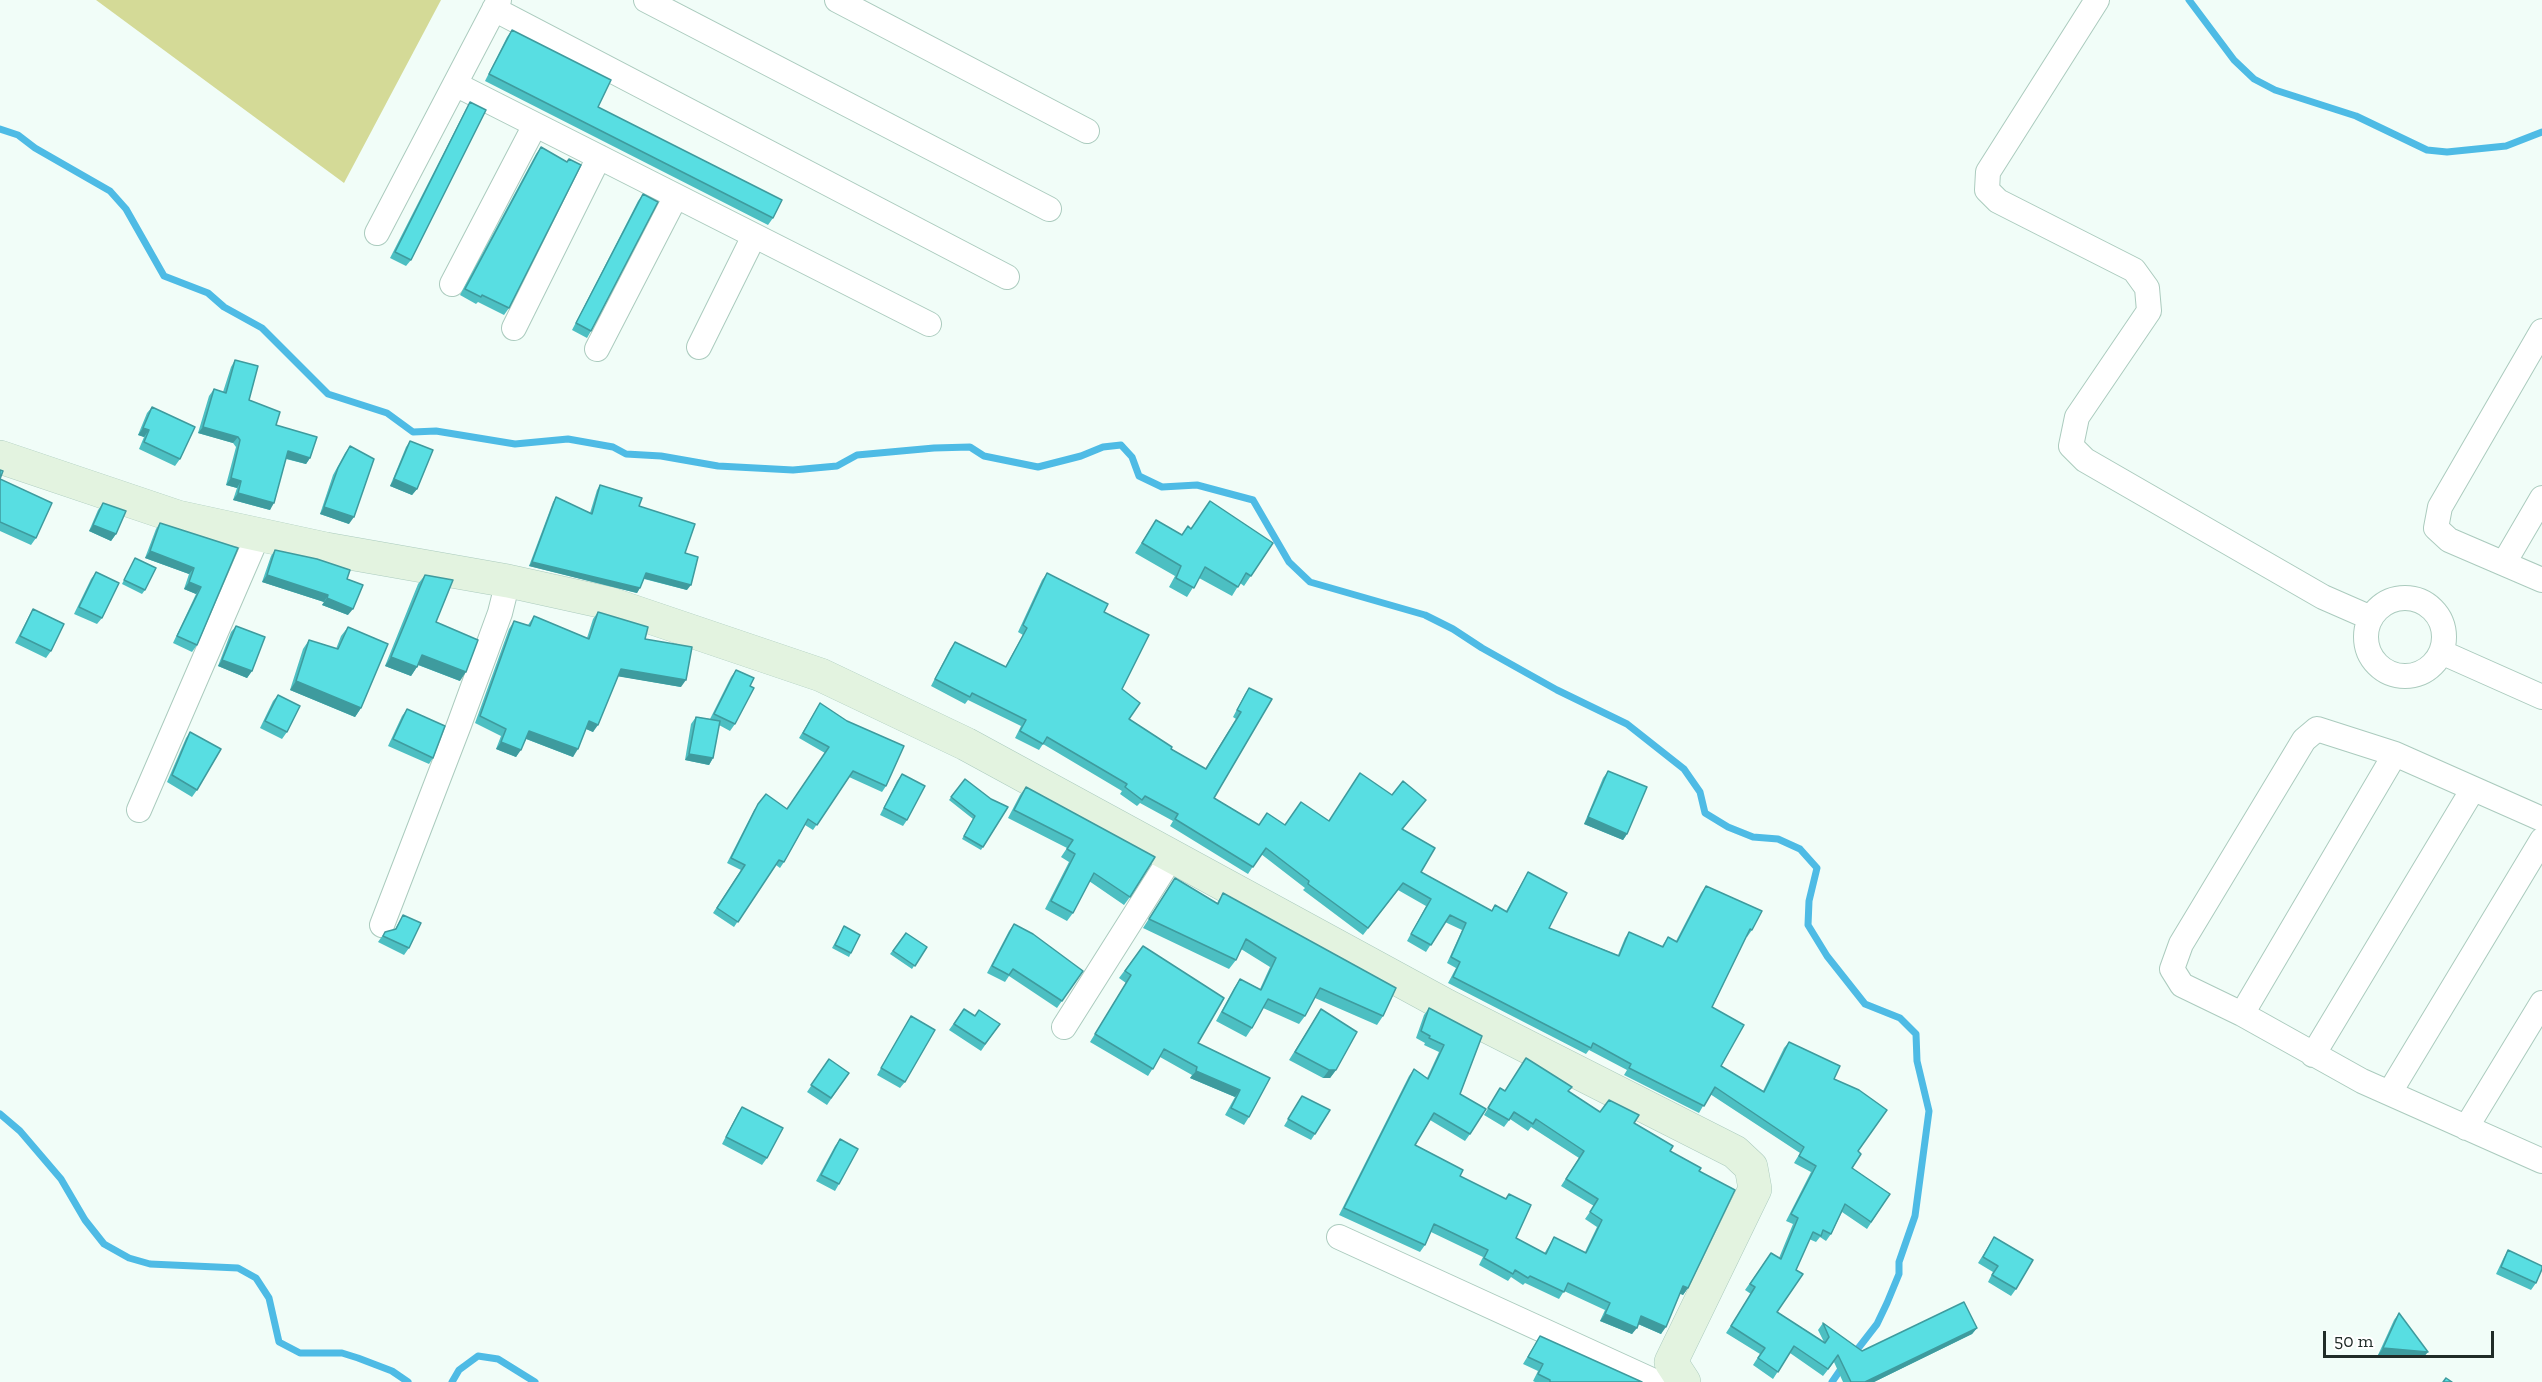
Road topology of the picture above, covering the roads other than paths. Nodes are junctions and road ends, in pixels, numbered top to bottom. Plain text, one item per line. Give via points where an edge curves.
1 (646, 0) edge
2 (837, 0) edge
3 (2097, 0) edge
4 (496, 5) edge
5 (455, 84) junction
6 (535, 125) junction
7 (1087, 131) dead end
8 (599, 157) junction
9 (676, 196) junction
10 (1049, 209) dead end
11 (377, 233) dead end
12 (754, 236) junction
13 (1007, 277) dead end
14 (452, 284) dead end
15 (929, 324) dead end
16 (514, 328) dead end
17 (2542, 331) edge
18 (699, 347) dead end
19 (597, 349) dead end
20 (0, 458) edge
21 (2542, 498) edge
22 (258, 535) junction
23 (2504, 563) junction
24 (2542, 580) edge
25 (508, 581) junction
26 (2371, 618) junction
27 (2441, 652) junction
28 (2542, 698) edge
29 (2395, 754) junction
30 (2473, 789) junction
31 (139, 810) dead end
32 (2542, 819) edge
33 (2542, 840) edge
34 (1172, 856) junction
35 (382, 925) dead end
36 (2542, 1003) edge
37 (2242, 1014) junction
38 (1064, 1027) dead end
39 (2313, 1055) junction
40 (2390, 1092) junction
41 (2466, 1128) junction
42 (2542, 1161) edge
43 (1339, 1237) dead end
44 (1667, 1377) edge

1 - 10 street
2 - 7 street
3 - 26 street via 1988,172 1987,190 1998,201 2134,270 2147,288 2149,311 2077,417 2072,446 2085,460 2323,597
4 - 5 street
4 - 13 street
5 - 6 street
5 - 11 street
6 - 8 street
6 - 14 street
8 - 9 street
8 - 16 street
9 - 12 street
9 - 19 street
12 - 15 street
12 - 18 street
17 - 23 street via 2440,507 2436,528 2449,540
20 - 22 street via 178,517
21 - 23 street
22 - 25 street
22 - 31 street
23 - 24 street
25 - 34 street via 608,603 821,675 966,744
25 - 35 street via 459,725
26 - 27 street via 2386,603 2417,599 2435,611 2440,620 2444,630
26 - 27 street via 2366,630 2370,655 2388,672 2413,675 2425,670
27 - 28 street
29 - 30 street
29 - 37 street
29 - 37 street via 2317,729 2304,740 2181,944 2172,969 2182,985
30 - 32 street
30 - 39 street
33 - 40 street
34 - 38 street
34 - 44 street via 1447,1005 1735,1152 1751,1167 1755,1190
36 - 41 street
37 - 39 street
39 - 40 street
40 - 41 street
41 - 42 street
43 - 44 street

